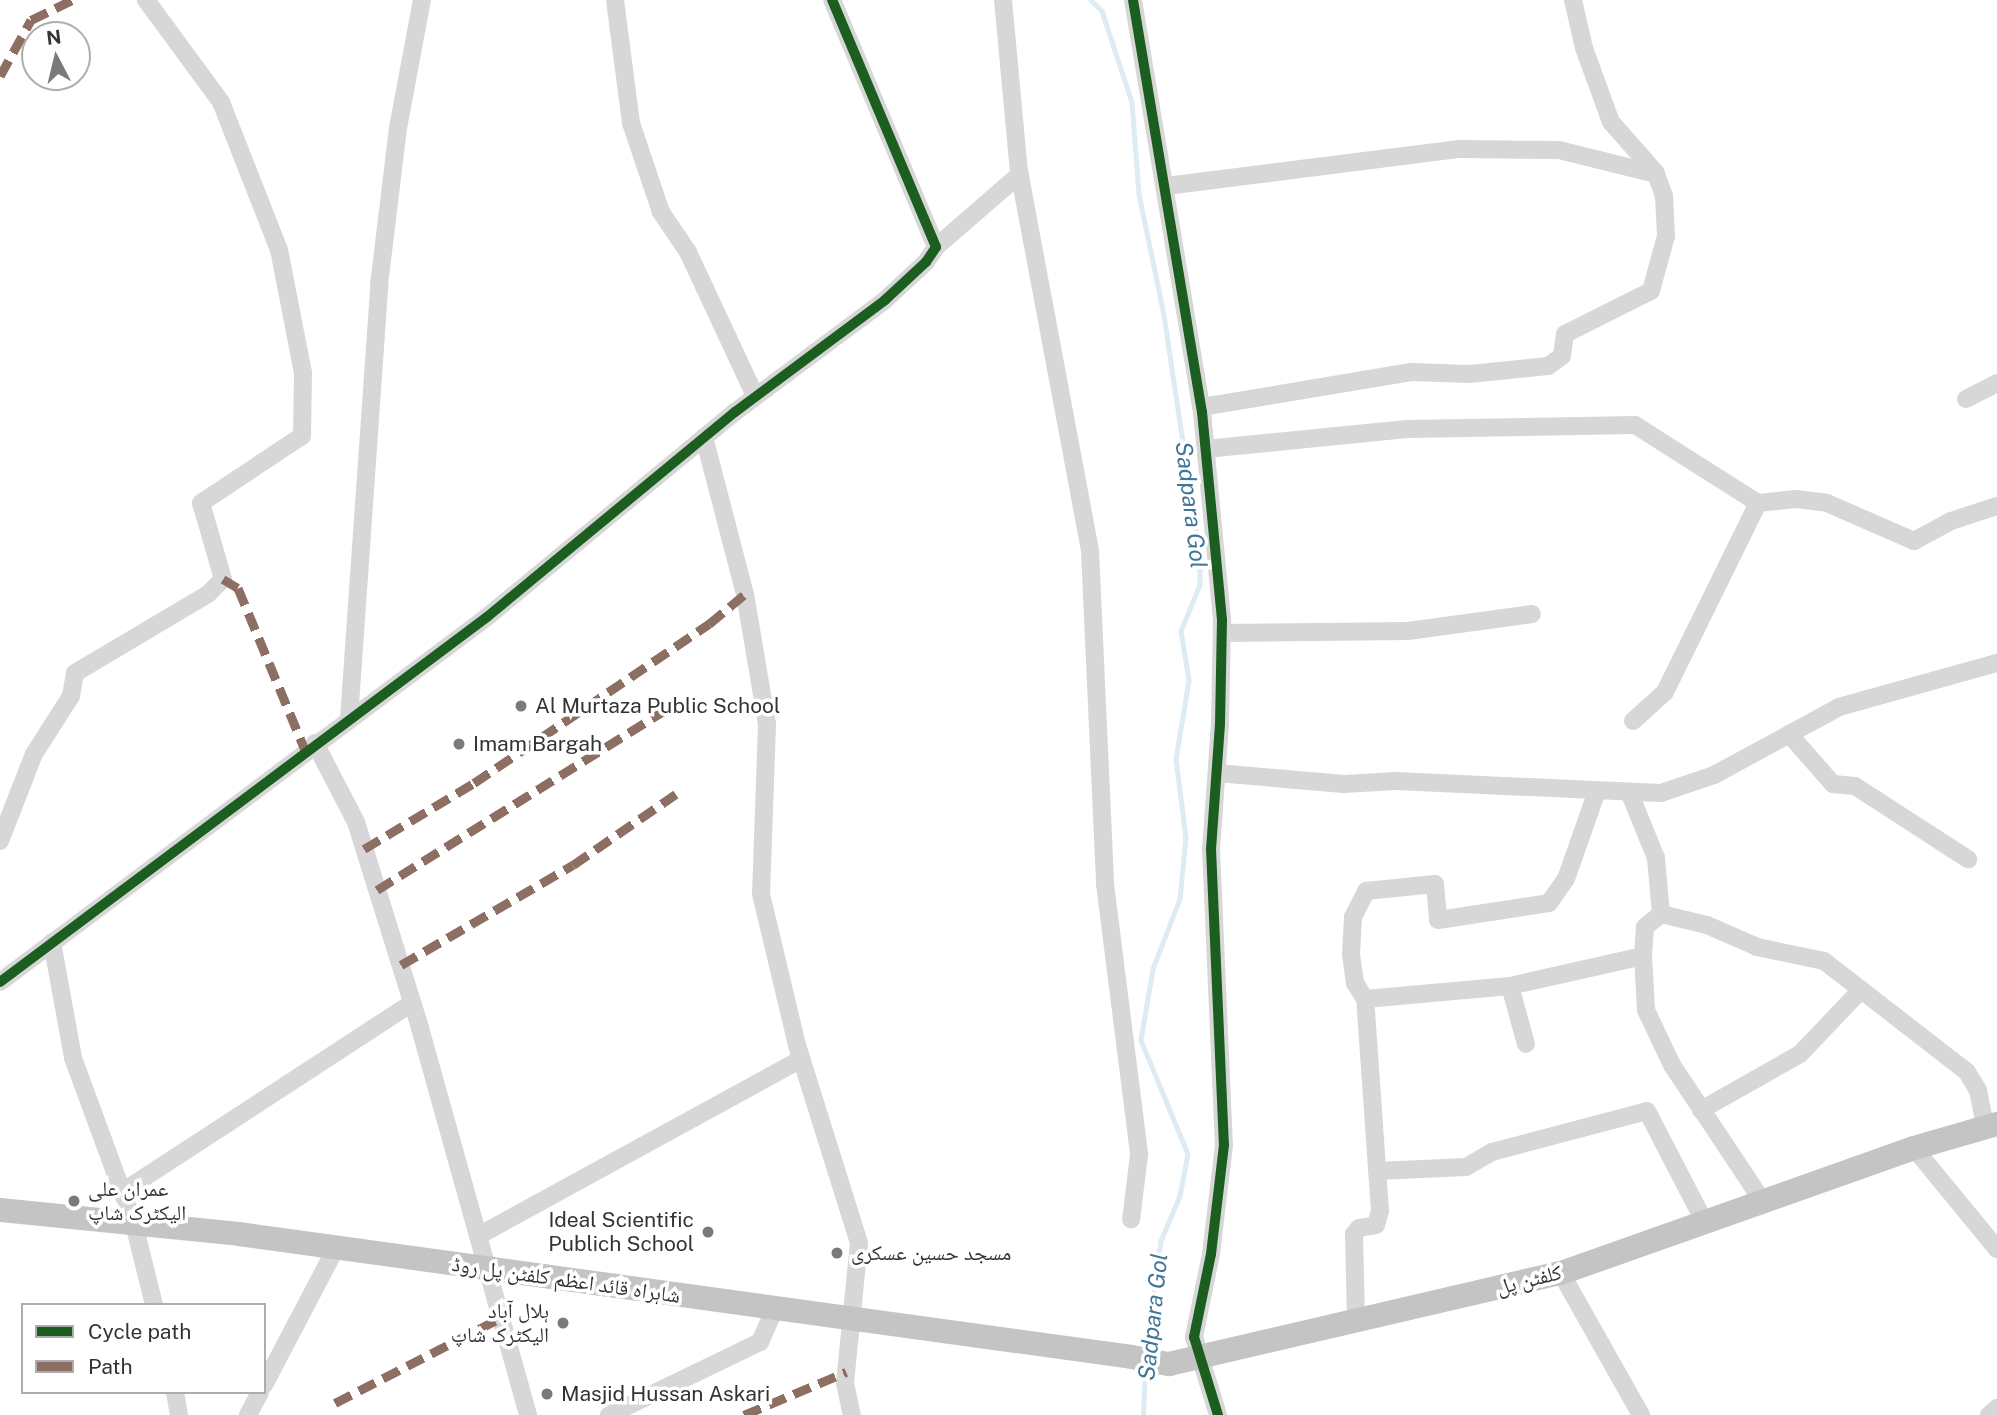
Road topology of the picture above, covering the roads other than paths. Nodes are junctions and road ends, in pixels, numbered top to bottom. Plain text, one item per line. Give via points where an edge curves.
1 (146, 0) edge
2 (422, 0) edge
3 (615, 0) edge
4 (832, 0) edge
5 (1003, 0) edge
6 (1133, 0) edge
7 (1573, 0) edge
8 (1020, 174) junction
9 (1656, 174) junction
10 (1166, 186) junction
11 (936, 247) junction
12 (1997, 383) edge
13 (755, 396) junction
14 (1966, 399) dead end
15 (1201, 407) junction
16 (704, 437) junction
17 (1206, 449) junction
18 (1758, 503) junction
19 (1997, 506) edge
20 (1532, 614) dead end
21 (1222, 633) junction
22 (1997, 663) edge
23 (349, 719) junction
24 (1633, 721) dead end
25 (1789, 734) junction
26 (315, 743) junction
27 (1217, 773) junction
28 (1596, 794) junction
29 (1630, 794) junction
30 (0, 841) edge
31 (1968, 859) dead end
32 (1661, 914) junction
33 (52, 942) junction
34 (1643, 956) junction
35 (0, 982) edge
36 (1510, 986) junction
37 (1861, 990) junction
38 (1365, 999) junction
39 (412, 1003) junction
40 (1526, 1044) dead end
41 (801, 1059) junction
42 (1701, 1110) junction
43 (1991, 1126) edge
44 (1914, 1148) junction
45 (1377, 1171) junction
46 (122, 1192) junction
47 (1763, 1202) junction
48 (0, 1210) edge
49 (1131, 1220) dead end
50 (1705, 1223) junction
51 (134, 1224) junction
52 (478, 1236) junction
53 (336, 1248) junction
54 (1997, 1249) edge
55 (488, 1269) junction
56 (1561, 1273) junction
57 (154, 1303) edge
58 (775, 1309) junction
59 (854, 1318) junction
60 (1356, 1321) junction
61 (1132, 1357) joint
62 (266, 1381) edge
63 (175, 1394) edge
64 (259, 1394) edge
65 (1997, 1408) edge
66 (179, 1415) edge
67 (248, 1415) edge
68 (528, 1415) edge
69 (609, 1415) edge
70 (852, 1415) edge
71 (1218, 1415) edge
72 (1640, 1415) edge
73 (1989, 1415) edge

1 - 30 street via 222,102 279,250 303,373 302,436 201,503 223,579 208,594 75,673 71,696 34,754
2 - 23 street via 398,128 379,285
3 - 13 street via 631,124 657,201 688,252
4 - 11 street
5 - 8 street
6 - 10 street
7 - 9 street via 1584,48 1611,122
8 - 11 street
8 - 49 street via 1090,551 1105,884 1139,1155
9 - 10 street via 1559,150 1461,149
9 - 15 street via 1664,196 1666,236 1651,291 1565,334 1562,356 1548,366 1469,374 1411,372
10 - 15 street
11 - 13 street via 885,300
12 - 14 street
13 - 16 street
15 - 17 street
16 - 23 street via 561,560
16 - 41 street via 756,648 767,724 761,894
17 - 18 street via 1407,429 1635,425
17 - 21 street
18 - 19 street via 1796,499 1827,503 1914,541 1951,521
18 - 24 street via 1665,692
20 - 21 street via 1408,631
21 - 27 street
22 - 25 street via 1851,703
23 - 26 street
25 - 29 street via 1684,788
25 - 31 street via 1833,784 1855,786
26 - 33 street
26 - 39 street via 356,822
27 - 28 street via 1344,784 1396,781
27 - 71 street via 1210,849 1224,1145 1194,1337
28 - 29 street
28 - 38 street via 1566,879 1549,904 1438,920 1435,884 1366,891 1353,917 1351,955 1355,983
29 - 32 street via 1656,858
32 - 34 street via 1645,927
32 - 37 street via 1707,925 1757,947 1824,961
33 - 35 street
33 - 46 street via 73,1058
34 - 36 street
34 - 42 street via 1646,1010 1672,1065
36 - 38 street
36 - 40 street
37 - 42 street via 1800,1054
37 - 43 street via 1967,1072
38 - 45 street
39 - 46 street
39 - 52 street
41 - 52 street
41 - 59 street via 859,1243
42 - 47 street
43 - 44 highway, کلفٹن پل
44 - 47 highway, کلفٹن پل, bridge
44 - 54 street
45 - 50 street via 1466,1167 1492,1152 1647,1111
45 - 60 street via 1380,1211 1376,1225 1359,1228 1354,1234
46 - 51 street
47 - 50 highway, کلفٹن پل, bridge
48 - 51 highway, شاہراہ قائد اعظم کلفٹن پل روڈ
50 - 56 highway, کلفٹن پل, bridge
51 - 53 highway, شاہراہ قائد اعظم کلفٹن پل روڈ
51 - 57 street
52 - 55 street
53 - 55 highway, شاہراہ قائد اعظم کلفٹن پل روڈ
53 - 62 street
55 - 58 highway, شاہراہ قائد اعظم کلفٹن پل روڈ
55 - 68 street
56 - 60 highway, کلفٹن پل, bridge
56 - 72 street
58 - 59 highway, شاہراہ قائد اعظم کلفٹن پل روڈ
58 - 69 street via 760,1342
59 - 61 highway, شاہراہ قائد اعظم کلفٹن پل روڈ
59 - 70 street via 845,1383
60 - 61 highway, کلفٹن پل, bridge via 1169,1364
63 - 66 street
64 - 67 street
65 - 73 street

